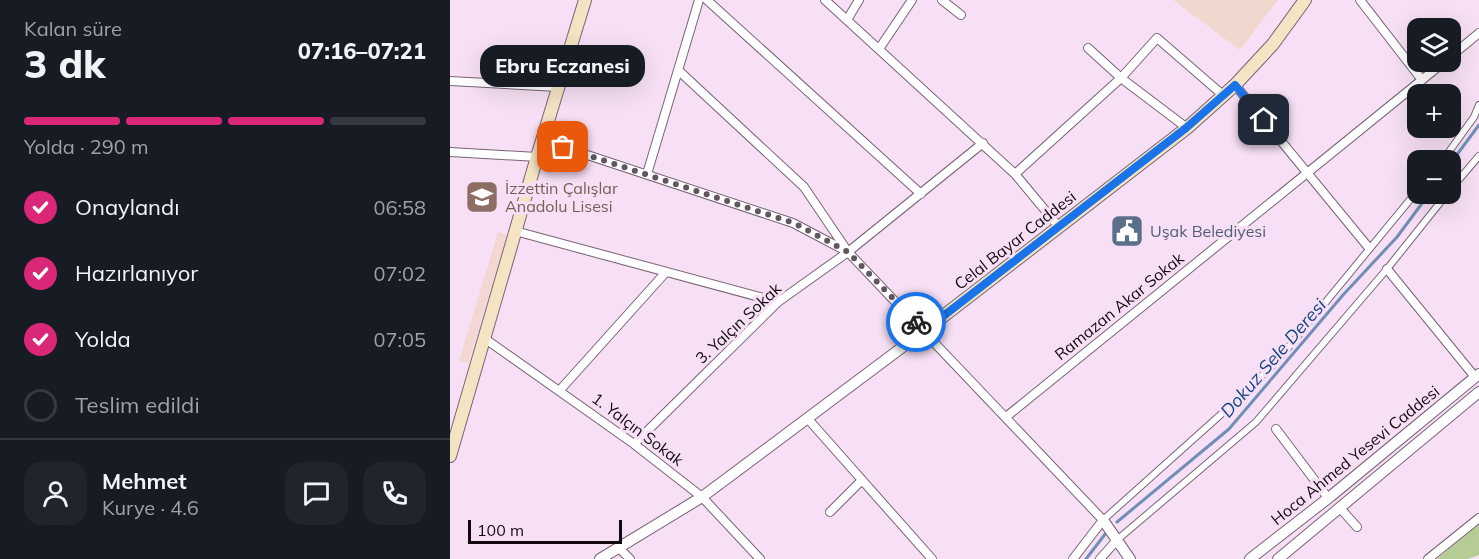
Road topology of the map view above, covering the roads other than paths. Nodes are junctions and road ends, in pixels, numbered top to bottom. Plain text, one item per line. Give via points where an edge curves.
1 (585, 0) edge
2 (699, 0) edge
3 (707, 0) edge
4 (825, 0) edge
5 (859, 0) edge
6 (912, 0) edge
7 (942, 0) edge
8 (1305, 0) edge
9 (1360, 0) edge
10 (961, 15) dead end
11 (847, 20) junction
12 (1479, 33) edge
13 (1088, 48) dead end
14 (1461, 48) edge
15 (879, 49) junction
16 (678, 70) junction
17 (1432, 72) edge
18 (1121, 78) junction
19 (1422, 80) junction
20 (450, 81) edge
21 (1235, 85) junction
22 (558, 87) junction
23 (1224, 96) junction
24 (1479, 105) edge
25 (1186, 128) junction
26 (542, 140) junction
27 (983, 143) junction
28 (1450, 150) edge
29 (450, 152) edge
30 (1479, 156) edge
31 (537, 157) junction
32 (1307, 173) junction
33 (647, 174) junction
34 (1015, 174) junction
35 (1461, 177) edge
36 (921, 195) junction
37 (1407, 203) edge
38 (1440, 204) edge
39 (1059, 227) junction
40 (515, 231) junction
41 (1369, 248) junction
42 (848, 252) junction
43 (1387, 269) junction
44 (666, 272) junction
45 (778, 302) junction
46 (924, 331) junction
47 (484, 338) junction
48 (1477, 375) edge
49 (560, 390) junction
50 (1479, 392) edge
51 (1006, 417) junction
52 (808, 419) junction
53 (1276, 429) dead end
54 (634, 444) junction
55 (450, 456) edge
56 (862, 480) junction
57 (702, 497) junction
58 (1328, 498) junction
59 (1340, 508) junction
60 (830, 512) dead end
61 (1479, 518) edge
62 (1103, 520) junction
63 (1357, 527) dead end
64 (1117, 540) junction
65 (618, 548) junction
66 (600, 559) edge
67 (630, 559) edge
68 (759, 559) edge
69 (932, 559) edge
70 (1073, 559) edge
71 (1100, 559) edge
72 (1130, 559) edge
73 (1250, 559) edge
74 (1278, 559) edge
75 (1428, 559) edge

1 - 22 main road
2 - 16 street
3 - 36 street
4 - 11 street
5 - 11 street
6 - 15 street
7 - 10 street
8 - 21 main road, Celal Bayar Caddesi via 1273,44
9 - 19 street
11 - 15 street
12 - 14 street
13 - 18 street
15 - 27 street
16 - 33 street
16 - 42 street via 804,187
17 - 19 street, Ramazan Akar Sokak
18 - 23 street via 1157,38
18 - 25 street
18 - 34 street
19 - 32 street, Ramazan Akar Sokak
20 - 22 street
21 - 23 main road, Celal Bayar Caddesi
21 - 32 street
22 - 26 main road
23 - 25 main road, Celal Bayar Caddesi
24 - 28 street
25 - 39 main road, Celal Bayar Caddesi
26 - 31 main road
26 - 33 street
27 - 34 street
27 - 36 street, 3. Yalçın Sokak
29 - 31 street
30 - 35 street
31 - 40 main road
32 - 41 street
32 - 51 street, Ramazan Akar Sokak
33 - 42 street via 794,223
34 - 39 street
36 - 42 street, 3. Yalçın Sokak
37 - 41 street
38 - 43 street
39 - 46 main road, Celal Bayar Caddesi
40 - 44 street
40 - 47 main road
41 - 62 street via 1278,360
42 - 45 street, 3. Yalçın Sokak
42 - 46 street
43 - 48 street
43 - 64 street via 1256,422
44 - 45 street
44 - 49 street
45 - 54 street, 3. Yalçın Sokak
46 - 51 street
46 - 52 street, Celal Bayar Caddesi
47 - 49 street, 1. Yalçın Sokak
47 - 55 main road
48 - 58 street, Hoca Ahmed Yesevi Caddesi
49 - 54 street, 1. Yalçın Sokak
50 - 59 street, Hoca Ahmed Yesevi Caddesi
51 - 62 street
52 - 56 street
52 - 57 street, Celal Bayar Caddesi
53 - 58 street
54 - 57 street, 1. Yalçın Sokak
56 - 60 street
56 - 69 street
57 - 65 street, Celal Bayar Caddesi
57 - 68 street, 1. Yalçın Sokak
58 - 73 street, Hoca Ahmed Yesevi Caddesi
59 - 63 street
59 - 74 street, Hoca Ahmed Yesevi Caddesi
61 - 75 street
62 - 64 street
62 - 70 street
64 - 71 street
64 - 72 street
65 - 66 street, Celal Bayar Caddesi
65 - 67 street

